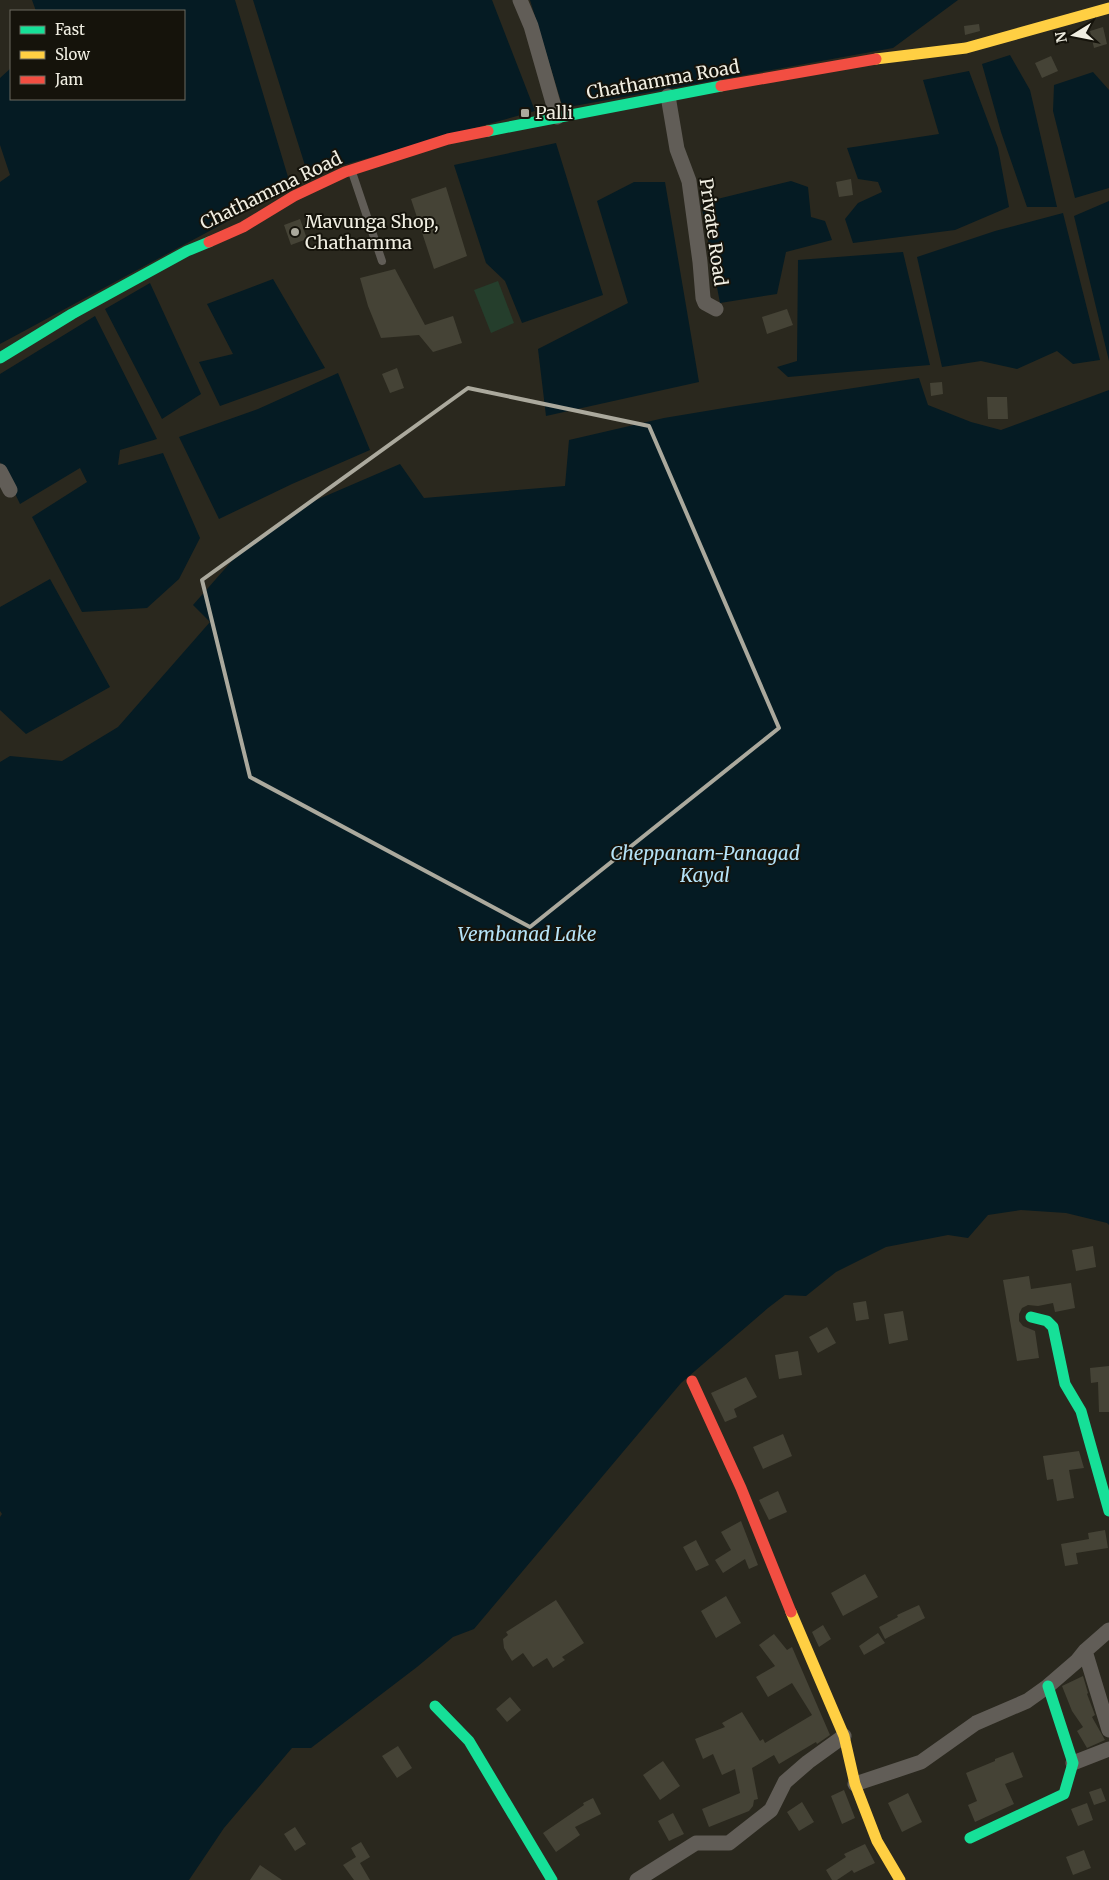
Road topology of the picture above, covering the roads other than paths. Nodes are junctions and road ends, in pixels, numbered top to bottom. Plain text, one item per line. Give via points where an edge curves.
1 (520, 0) edge
2 (1101, 8) edge
3 (668, 96) junction
4 (557, 117) junction
5 (351, 170) junction
6 (382, 261) dead end
7 (716, 309) dead end
8 (0, 358) edge
9 (0, 471) edge
10 (10, 490) dead end
11 (1031, 1317) dead end
12 (692, 1381) dead end
13 (1109, 1511) edge
14 (1109, 1630) edge
15 (1086, 1651) junction
16 (1048, 1686) junction
17 (435, 1706) dead end
18 (1109, 1730) edge
19 (844, 1736) junction
20 (1109, 1750) edge
21 (1073, 1763) junction
22 (855, 1784) junction
23 (970, 1838) dead end
24 (552, 1880) edge
25 (637, 1880) edge
26 (900, 1880) edge

1 - 4 street via 531,26
2 - 3 street, Chathamma Road via 966,48 863,61
3 - 4 street, Chathamma Road
3 - 7 street, Private Road via 677,149 689,181 703,298 705,303
4 - 5 street, Chathamma Road via 448,139
5 - 6 lane
5 - 8 street, Chathamma Road via 294,196 243,227 187,251
9 - 10 street
11 - 13 street via 1047,1321 1053,1327 1065,1384 1081,1411
12 - 19 street via 741,1488
14 - 15 street
15 - 16 street
15 - 18 street
16 - 21 street
16 - 22 street via 1026,1701 976,1723 921,1762
17 - 24 street via 469,1741
19 - 22 street
19 - 25 street via 785,1782 771,1810 729,1843 696,1843
20 - 21 street
21 - 23 street via 1064,1794
22 - 26 street via 877,1841

